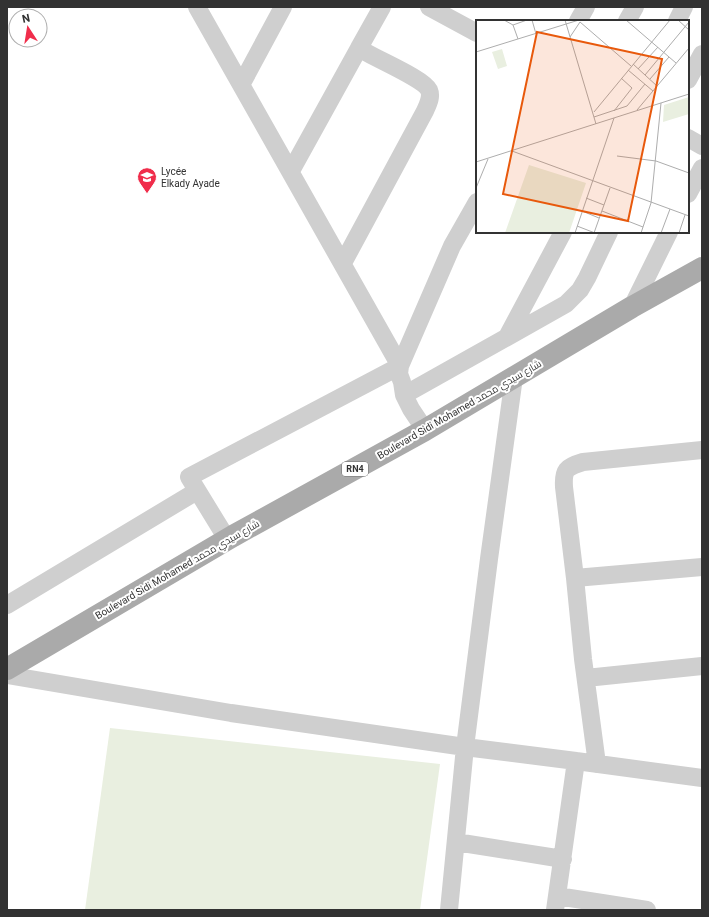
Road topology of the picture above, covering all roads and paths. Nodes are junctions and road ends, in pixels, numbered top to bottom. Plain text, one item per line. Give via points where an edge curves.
1 (197, 7) edge
2 (283, 7) edge
3 (382, 7) edge
4 (429, 7) edge
5 (586, 7) edge
6 (635, 7) edge
7 (684, 7) edge
8 (579, 20) edge
9 (628, 20) edge
10 (678, 20) edge
11 (476, 32) edge
12 (359, 48) junction
13 (702, 54) edge
14 (689, 78) edge
15 (241, 85) junction
16 (689, 139) edge
17 (702, 146) edge
18 (291, 171) junction
19 (476, 204) edge
20 (562, 233) edge
21 (609, 233) edge
22 (669, 233) edge
23 (343, 263) junction
24 (702, 268) edge
25 (632, 308) junction
26 (507, 337) junction
27 (400, 366) junction
28 (514, 377) junction
29 (404, 395) junction
30 (425, 430) junction
31 (702, 450) edge
32 (198, 492) junction
33 (227, 539) junction
34 (702, 567) edge
35 (575, 578) junction
36 (7, 605) edge
37 (702, 666) edge
38 (7, 669) edge
39 (7, 675) edge
40 (586, 678) junction
41 (465, 747) junction
42 (576, 761) junction
43 (597, 764) junction
44 (702, 778) edge
45 (456, 842) junction
46 (562, 859) junction
47 (556, 903) edge
48 (449, 910) edge
49 (647, 910) edge

1 - 15 street
2 - 15 street
3 - 12 street
4 - 11 street
5 - 8 street
6 - 9 street
7 - 10 street
12 - 18 street
12 - 23 street via 417,79 430,91 430,97 422,118
13 - 14 street
15 - 18 street
16 - 17 street
18 - 23 street
19 - 27 street via 452,246
20 - 26 street
21 - 26 street via 587,278 574,297
22 - 25 street
23 - 27 street
24 - 25 main road, Boulevard Sidi Mohamed شارع سيدي محمد / RN4
25 - 28 main road, Boulevard Sidi Mohamed شارع سيدي محمد / RN4
26 - 29 street
27 - 29 street via 399,374
27 - 32 street via 189,477
28 - 30 main road, Boulevard Sidi Mohamed شارع سيدي محمد / RN4
28 - 41 street
29 - 30 street
30 - 33 main road, Boulevard Sidi Mohamed شارع سيدي محمد / RN4
31 - 35 street via 583,462 568,468 563,477
32 - 33 street
32 - 36 street
33 - 38 main road, Boulevard Sidi Mohamed شارع سيدي محمد / RN4
34 - 35 street
35 - 40 street
37 - 40 street
39 - 41 street via 231,713
40 - 43 street
41 - 42 street
41 - 45 street
42 - 43 street
42 - 46 street
43 - 44 street
45 - 46 street
45 - 48 street
46 - 47 street
47 - 49 street

